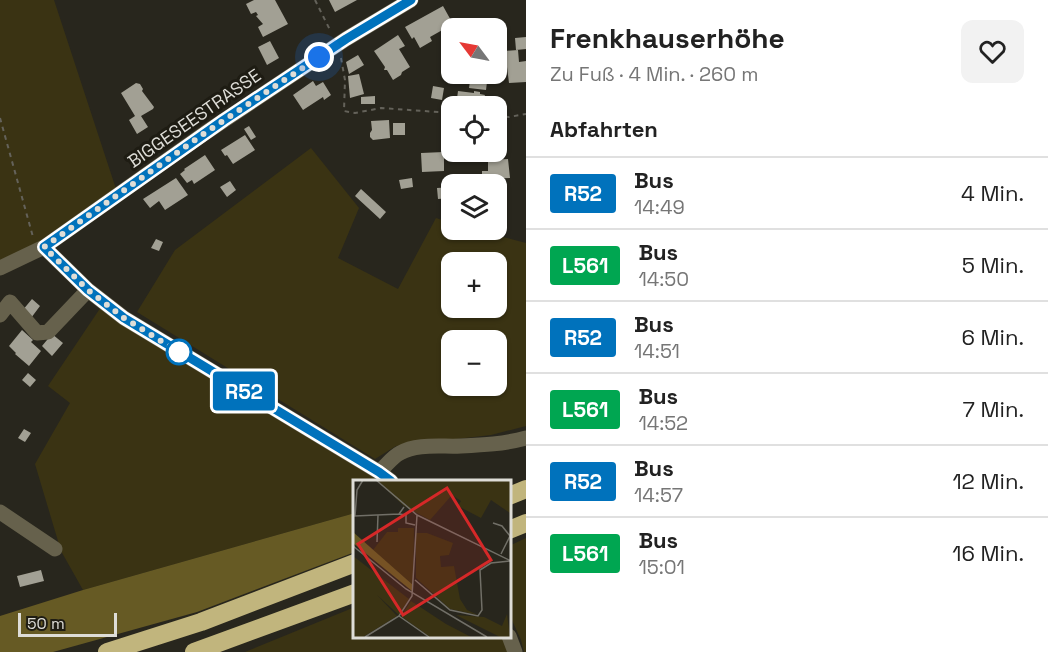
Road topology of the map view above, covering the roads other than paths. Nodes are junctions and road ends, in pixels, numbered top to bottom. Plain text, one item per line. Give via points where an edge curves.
1 (411, 0) edge
2 (40, 249) junction
3 (0, 268) edge
4 (88, 290) junction
5 (0, 315) edge
6 (526, 438) edge
7 (385, 477) edge
8 (526, 489) edge
9 (511, 496) edge
10 (0, 512) edge
11 (526, 523) edge
12 (511, 530) edge
13 (55, 549) dead end
14 (353, 563) edge
15 (353, 594) edge
16 (509, 637) edge
17 (107, 652) edge
18 (194, 652) edge
19 (514, 652) edge

1 - 2 street, BIGGESEESTRASSE via 342,41
2 - 3 street, BIGGESEESTRASSE
2 - 4 street
4 - 5 street via 48,332 37,333 10,302
4 - 7 street via 124,318
6 - 7 street via 489,445 411,449 399,453
8 - 9 highway
10 - 13 street
11 - 12 highway
14 - 17 highway via 201,622
15 - 18 highway
16 - 19 street

